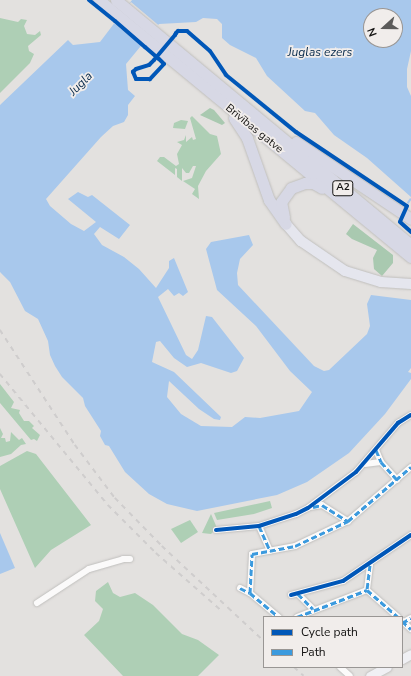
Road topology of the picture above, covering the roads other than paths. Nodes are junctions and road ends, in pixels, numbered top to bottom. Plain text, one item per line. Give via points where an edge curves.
1 (99, 0) edge
2 (116, 0) edge
3 (123, 13) junction
4 (153, 38) junction
5 (218, 100) junction
6 (276, 131) junction
7 (343, 202) junction
8 (411, 219) edge
9 (286, 224) junction
10 (411, 245) edge
11 (411, 257) edge
12 (411, 284) edge
13 (411, 415) edge
14 (376, 450) junction
15 (381, 462) junction
16 (365, 464) junction
17 (411, 468) edge
18 (397, 480) junction
19 (308, 508) junction
20 (348, 521) junction
21 (259, 526) junction
22 (216, 530) dead end
23 (411, 534) edge
24 (270, 551) junction
25 (130, 559) dead end
26 (370, 565) junction
27 (240, 588) dead end
28 (367, 590) junction
29 (250, 593) junction
30 (298, 594) junction
31 (291, 595) dead end
32 (37, 603) dead end
33 (313, 609) junction
34 (278, 616) edge
35 (300, 616) edge
36 (397, 616) edge
37 (403, 623) edge
38 (411, 629) edge
39 (341, 668) edge
40 (385, 668) edge
41 (350, 676) edge
42 (370, 676) edge

1 - 3 highway, Brīvības gatve / A2
2 - 3 highway, Brīvības gatve / A2
3 - 4 highway, Brīvības gatve / A2
4 - 5 highway, Brīvības gatve / A2
4 - 6 highway, Brīvības gatve / A2
5 - 7 highway, Brīvības gatve / A2
5 - 9 highway via 236,120 247,138 264,189
6 - 8 highway via 309,149
6 - 10 highway, Brīvības gatve / A2
7 - 9 highway via 313,183 298,184 290,188 281,202
7 - 11 highway, Brīvības gatve / A2
9 - 12 main road via 301,241 345,271 381,282
13 - 14 street via 398,423
14 - 15 street
14 - 16 street
15 - 16 street
15 - 18 street
16 - 19 street
17 - 18 street
18 - 20 street
19 - 20 street via 322,505
19 - 21 street
20 - 24 street via 295,546
21 - 22 street
21 - 24 street
23 - 26 street
24 - 29 street via 252,554
25 - 32 street via 89,570
26 - 28 street
26 - 30 street via 344,581
27 - 29 street
28 - 33 street
28 - 36 street
29 - 34 street
30 - 31 street
30 - 33 street
33 - 35 street
37 - 38 street
39 - 41 street
40 - 42 street

